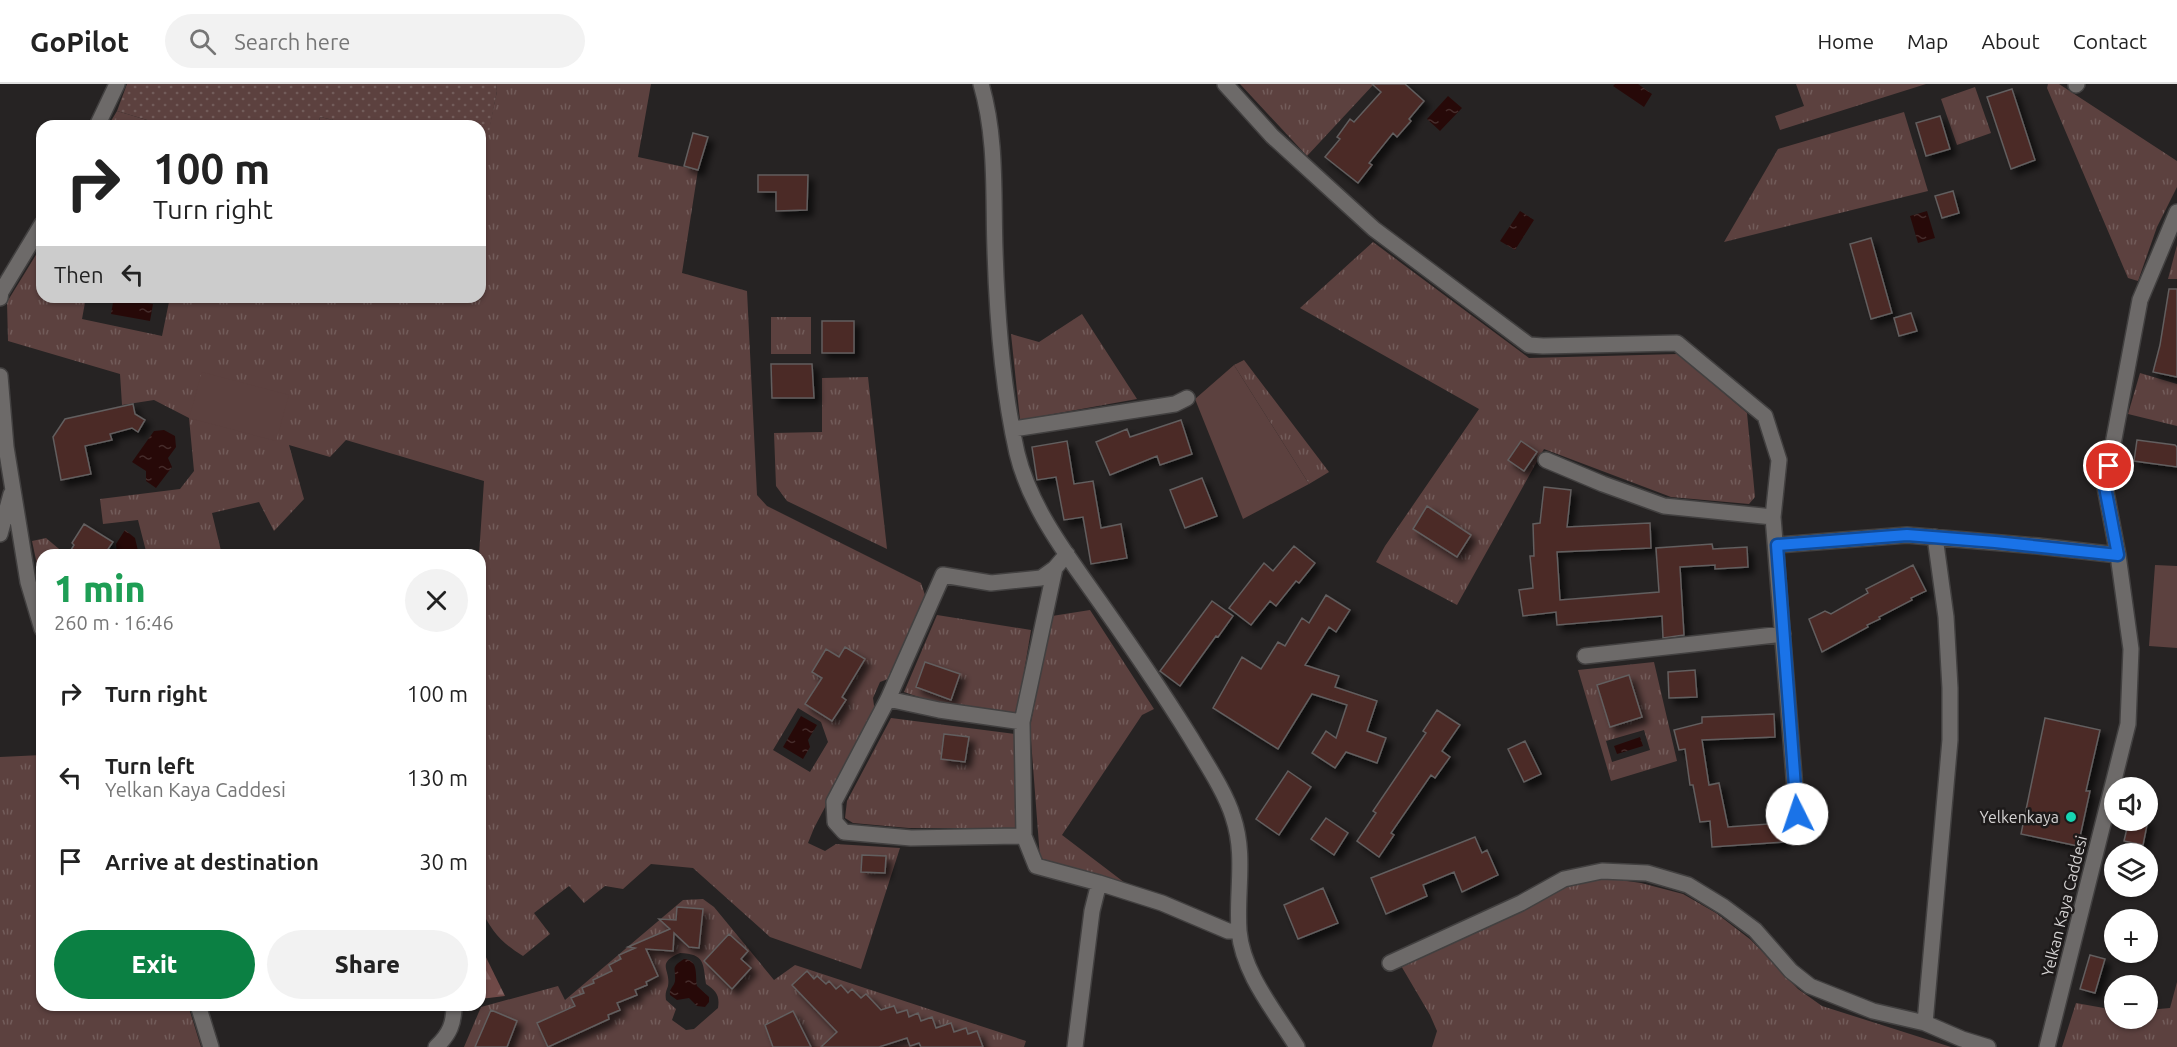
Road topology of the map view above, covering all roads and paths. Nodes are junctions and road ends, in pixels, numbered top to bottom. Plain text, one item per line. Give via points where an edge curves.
1 (117, 84) edge
2 (981, 84) edge
3 (1225, 84) edge
4 (100, 120) edge
5 (2177, 212) edge
6 (36, 234) edge
7 (0, 298) edge
8 (0, 376) edge
9 (1187, 398) dead end
10 (1014, 429) junction
11 (1546, 460) dead end
12 (13, 489) junction
13 (1773, 517) junction
14 (0, 534) edge
15 (1935, 537) junction
16 (1777, 545) junction
17 (1067, 554) junction
18 (2118, 555) junction
19 (1055, 568) junction
20 (36, 609) edge
21 (1783, 634) junction
22 (1585, 656) dead end
23 (888, 699) junction
24 (1022, 722) junction
25 (1797, 814) dead end
26 (1024, 836) junction
27 (1099, 883) junction
28 (1239, 932) junction
29 (1390, 963) dead end
30 (200, 1011) edge
31 (454, 1011) edge
32 (1925, 1023) junction
33 (211, 1047) edge
34 (436, 1047) edge
35 (1075, 1047) edge
36 (1297, 1047) edge
37 (1988, 1047) edge
38 (2047, 1047) edge

1 - 4 street
2 - 10 street via 992,140 1004,381
3 - 13 street via 1272,136 1374,229 1529,345 1677,343 1766,416 1779,460
5 - 18 street, Yelkan Kaya Caddesi via 2140,300 2105,487
6 - 7 street
8 - 12 street
9 - 10 street via 1175,404
10 - 17 street via 1017,453 1032,495
11 - 13 street via 1664,506
12 - 14 street
12 - 20 street
13 - 16 street
15 - 16 street via 1907,535
15 - 18 street
15 - 32 street via 1946,617 1950,740
16 - 21 street
17 - 19 street
17 - 28 street via 1207,763 1233,815 1241,866
18 - 38 street, Yelkan Kaya Caddesi via 2131,649 2128,724
19 - 23 street via 1041,578 991,583 944,575
19 - 24 street
21 - 22 street
21 - 25 street
23 - 24 street
23 - 26 street via 834,802 835,822 844,832 911,838
24 - 26 street
26 - 27 street via 1036,866
27 - 28 street
27 - 35 street
28 - 36 street via 1247,966
29 - 32 street via 1564,879 1602,871 1647,873 1688,885 1724,907 1755,930 1791,971 1810,986 1873,1011
30 - 33 street
31 - 34 street via 454,1024
32 - 37 street

